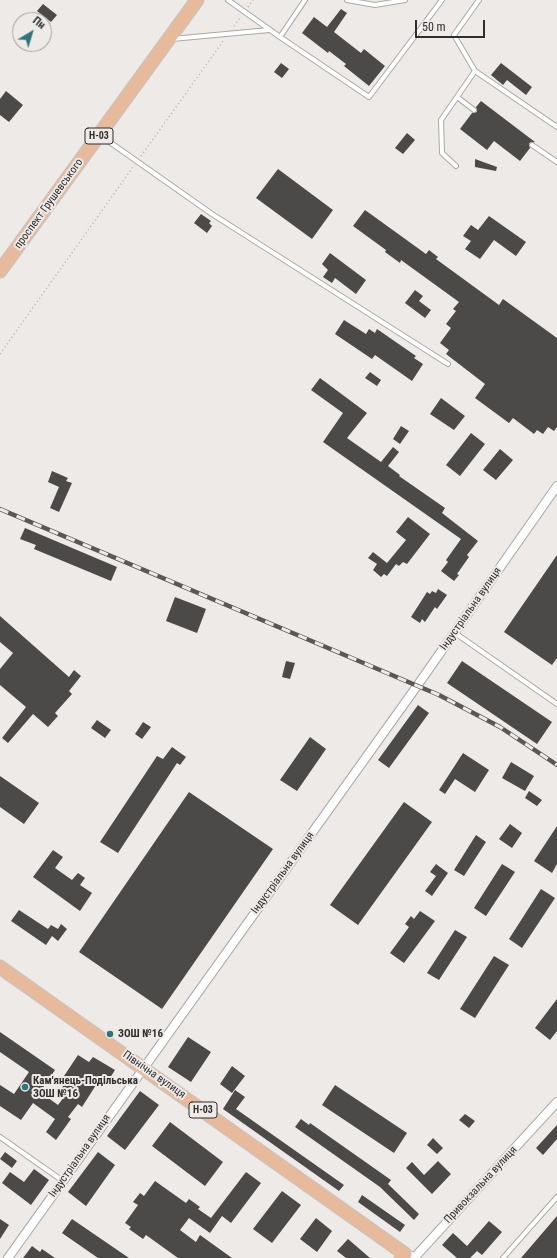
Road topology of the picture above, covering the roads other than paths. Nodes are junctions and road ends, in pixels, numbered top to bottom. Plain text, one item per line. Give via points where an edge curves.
1 (197, 0) edge
2 (228, 0) edge
3 (305, 0) edge
4 (347, 0) edge
5 (405, 0) edge
6 (442, 0) edge
7 (479, 0) edge
8 (269, 30) junction
9 (280, 37) junction
10 (168, 40) junction
11 (475, 71) junction
12 (457, 97) junction
13 (474, 110) dead end
14 (557, 127) edge
15 (99, 135) junction
16 (532, 144) dead end
17 (557, 162) edge
18 (456, 166) dead end
19 (0, 271) edge
20 (448, 364) dead end
21 (557, 486) edge
22 (455, 633) junction
23 (557, 704) edge
24 (0, 967) edge
25 (143, 1068) junction
26 (557, 1102) edge
27 (0, 1137) edge
28 (62, 1181) junction
29 (557, 1197) edge
30 (409, 1257) edge
31 (8, 1258) edge
32 (503, 1258) edge

1 - 10 main road, проспект Грушевського / Н-03
2 - 8 lane
3 - 9 lane
4 - 5 lane via 375,5
6 - 9 lane via 369,98
7 - 11 lane via 454,35
8 - 9 lane
8 - 10 lane
10 - 15 main road, проспект Грушевського / Н-03
11 - 12 lane
11 - 14 lane
12 - 13 lane
12 - 18 lane via 441,120 442,153
15 - 19 main road, проспект Грушевського / Н-03
15 - 20 lane via 212,214
16 - 17 lane
21 - 22 street, Індустріальна вулиця
22 - 23 lane
22 - 25 street, Індустріальна вулиця
24 - 25 main road, Північна вулиця / Н-03
25 - 28 street, Індустріальна вулиця
25 - 30 main road, Північна вулиця / Н-03
26 - 30 street, Привокзальна вулиця
27 - 28 lane
28 - 31 street, Індустріальна вулиця
29 - 32 lane

